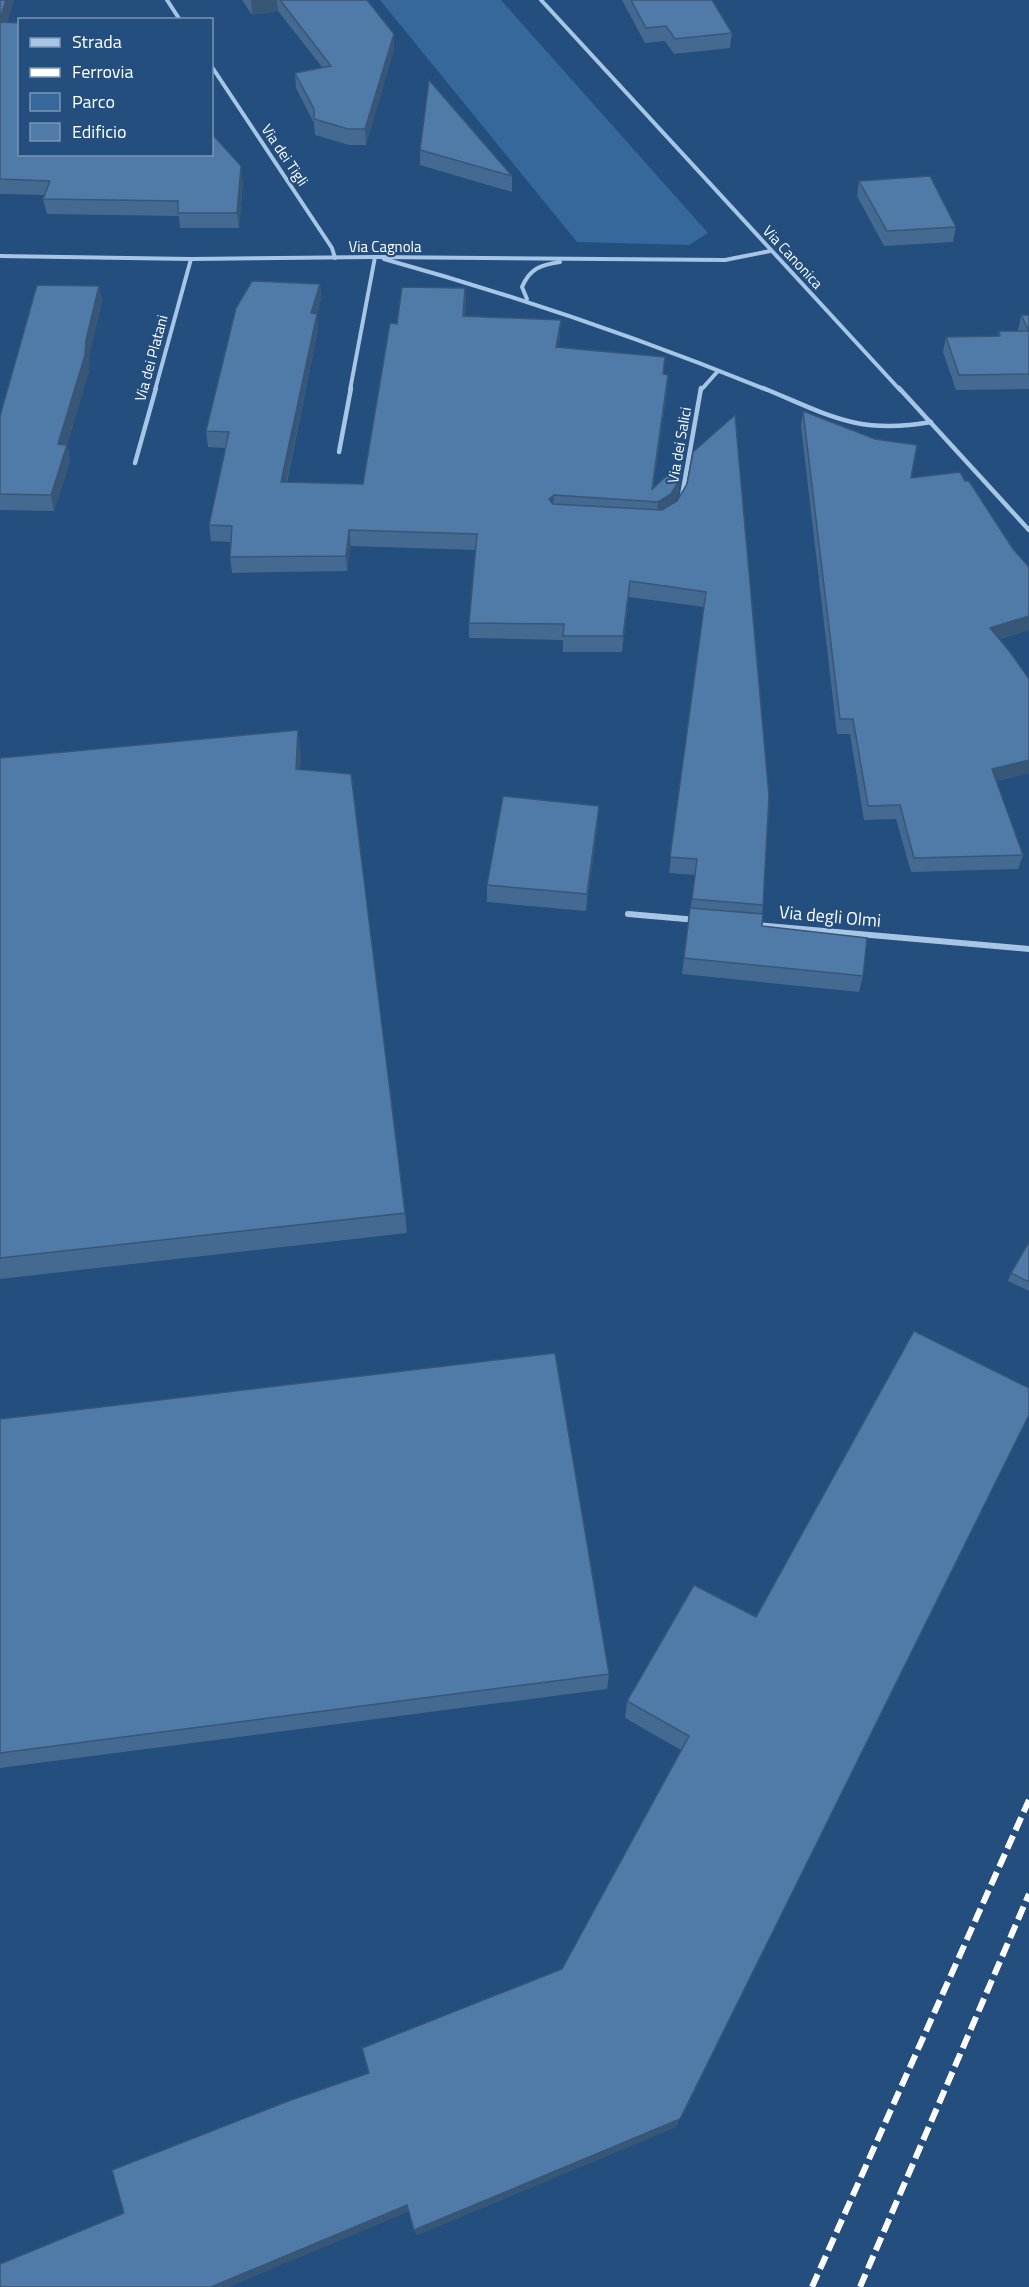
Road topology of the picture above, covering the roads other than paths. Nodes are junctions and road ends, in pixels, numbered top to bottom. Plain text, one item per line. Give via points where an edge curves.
1 (167, 0) edge
2 (541, 0) edge
3 (179, 18) edge
4 (213, 69) edge
5 (770, 251) junction
6 (0, 256) edge
7 (375, 257) junction
8 (335, 258) junction
9 (191, 259) junction
10 (581, 259) junction
11 (527, 299) junction
12 (718, 371) junction
13 (931, 422) junction
14 (339, 452) dead end
15 (135, 463) dead end
16 (679, 507) edge
17 (1029, 530) edge
18 (628, 914) dead end
19 (710, 921) edge
20 (746, 924) edge
21 (1029, 949) edge

1 - 3 street
2 - 5 street, Via Canonica
4 - 8 street, Via dei Tigli
5 - 10 street, Via Cagnola via 725,260
5 - 13 street, Via Canonica
6 - 9 street, Via Cagnola
7 - 8 street, Via Cagnola
7 - 10 street, Via Cagnola
7 - 11 street
7 - 14 street
8 - 9 street, Via Cagnola
9 - 15 street, Via dei Platani
10 - 11 street via 534,267 522,287
11 - 12 street
12 - 13 street via 839,420 872,428
12 - 16 street, Via dei Salici via 701,388
13 - 17 street, Via Canonica
18 - 19 street
20 - 21 street, Via degli Olmi

